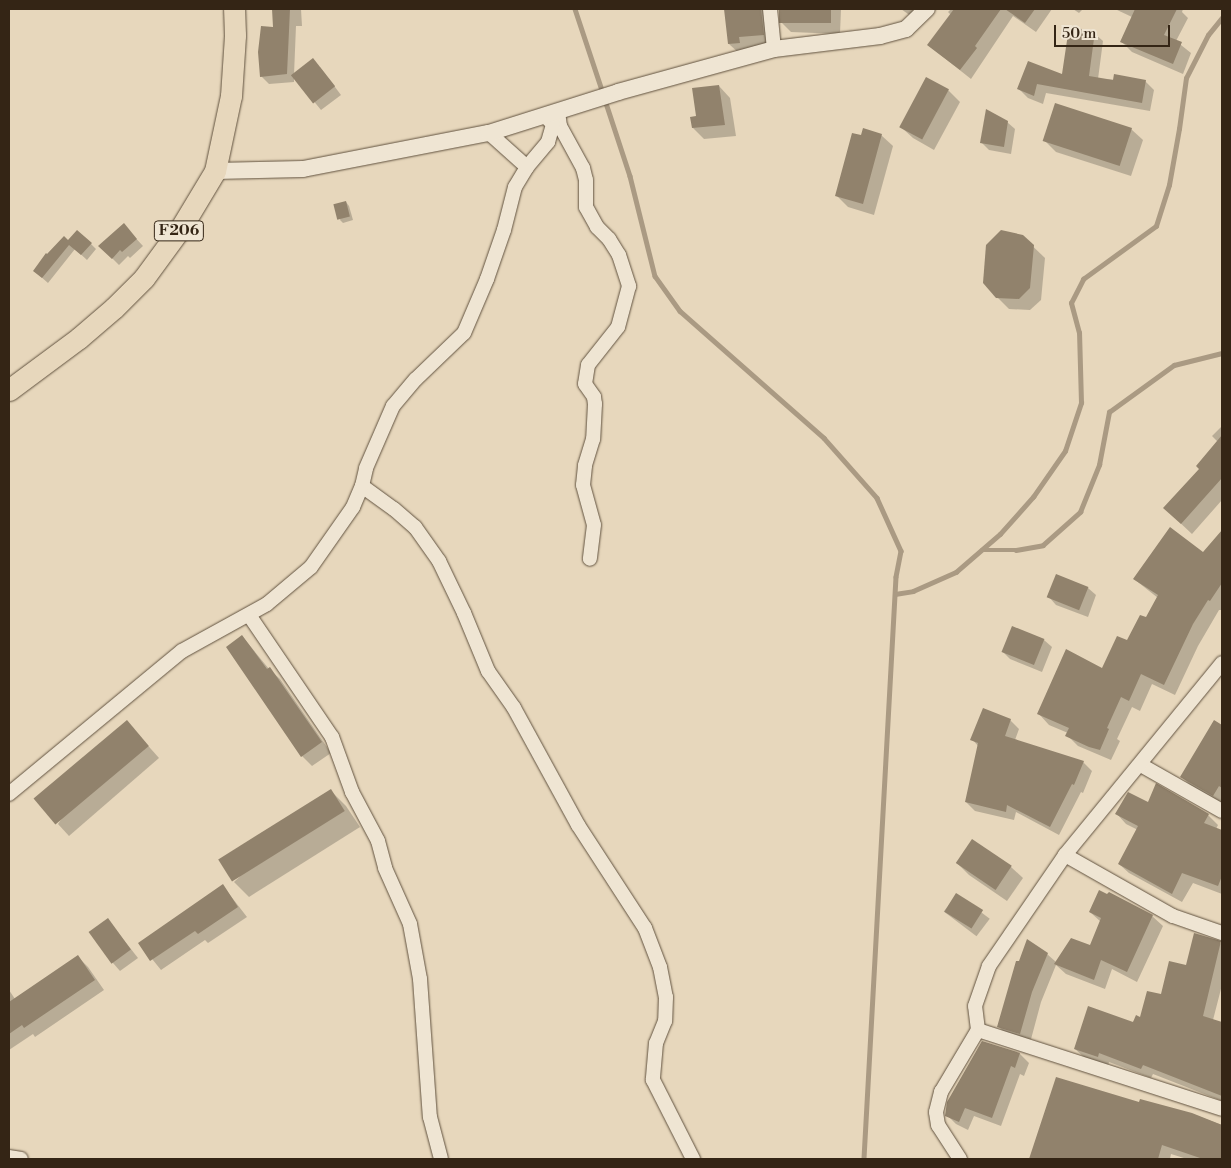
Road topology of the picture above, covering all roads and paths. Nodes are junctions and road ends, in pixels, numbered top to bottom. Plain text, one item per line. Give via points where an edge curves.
1 (234, 9) edge
2 (770, 9) edge
3 (927, 9) edge
4 (774, 49) junction
5 (552, 114) junction
6 (489, 132) junction
7 (527, 167) junction
8 (214, 171) junction
9 (9, 390) edge
10 (362, 486) junction
11 (590, 559) dead end
12 (249, 616) junction
13 (1222, 663) edge
14 (1141, 765) junction
15 (9, 794) edge
16 (1222, 812) edge
17 (1065, 855) junction
18 (1222, 932) edge
19 (978, 1030) junction
20 (1222, 1109) edge
21 (9, 1157) edge
22 (21, 1159) edge
23 (441, 1159) edge
24 (693, 1159) edge
25 (960, 1159) edge

1 - 8 main road, F206 via 231,96
2 - 4 street
3 - 4 street via 906,29 880,36
4 - 5 street via 618,92
5 - 6 street
5 - 7 street via 548,142
5 - 11 street via 582,168 586,180 586,207 619,255 629,286 618,327 588,365 584,384 595,404 593,439 583,484 594,525
6 - 7 street
6 - 8 street via 303,168
7 - 10 street via 510,202 487,279 464,333 393,406 366,468
8 - 9 main road, F206 via 182,226 144,278 79,338
10 - 12 street via 343,523 311,567
10 - 24 street via 415,527 439,561 488,671 514,708 578,825 645,928 660,968 666,997 665,1021 656,1043 653,1080
12 - 15 street via 182,651
12 - 23 street via 332,737 352,792 378,841 385,868 410,924 420,979 430,1118
13 - 14 street
14 - 16 street
14 - 17 street
17 - 18 street via 1173,916
17 - 19 street via 989,966 975,1006
19 - 20 street
19 - 25 street via 941,1092 936,1112 938,1125
21 - 22 street

